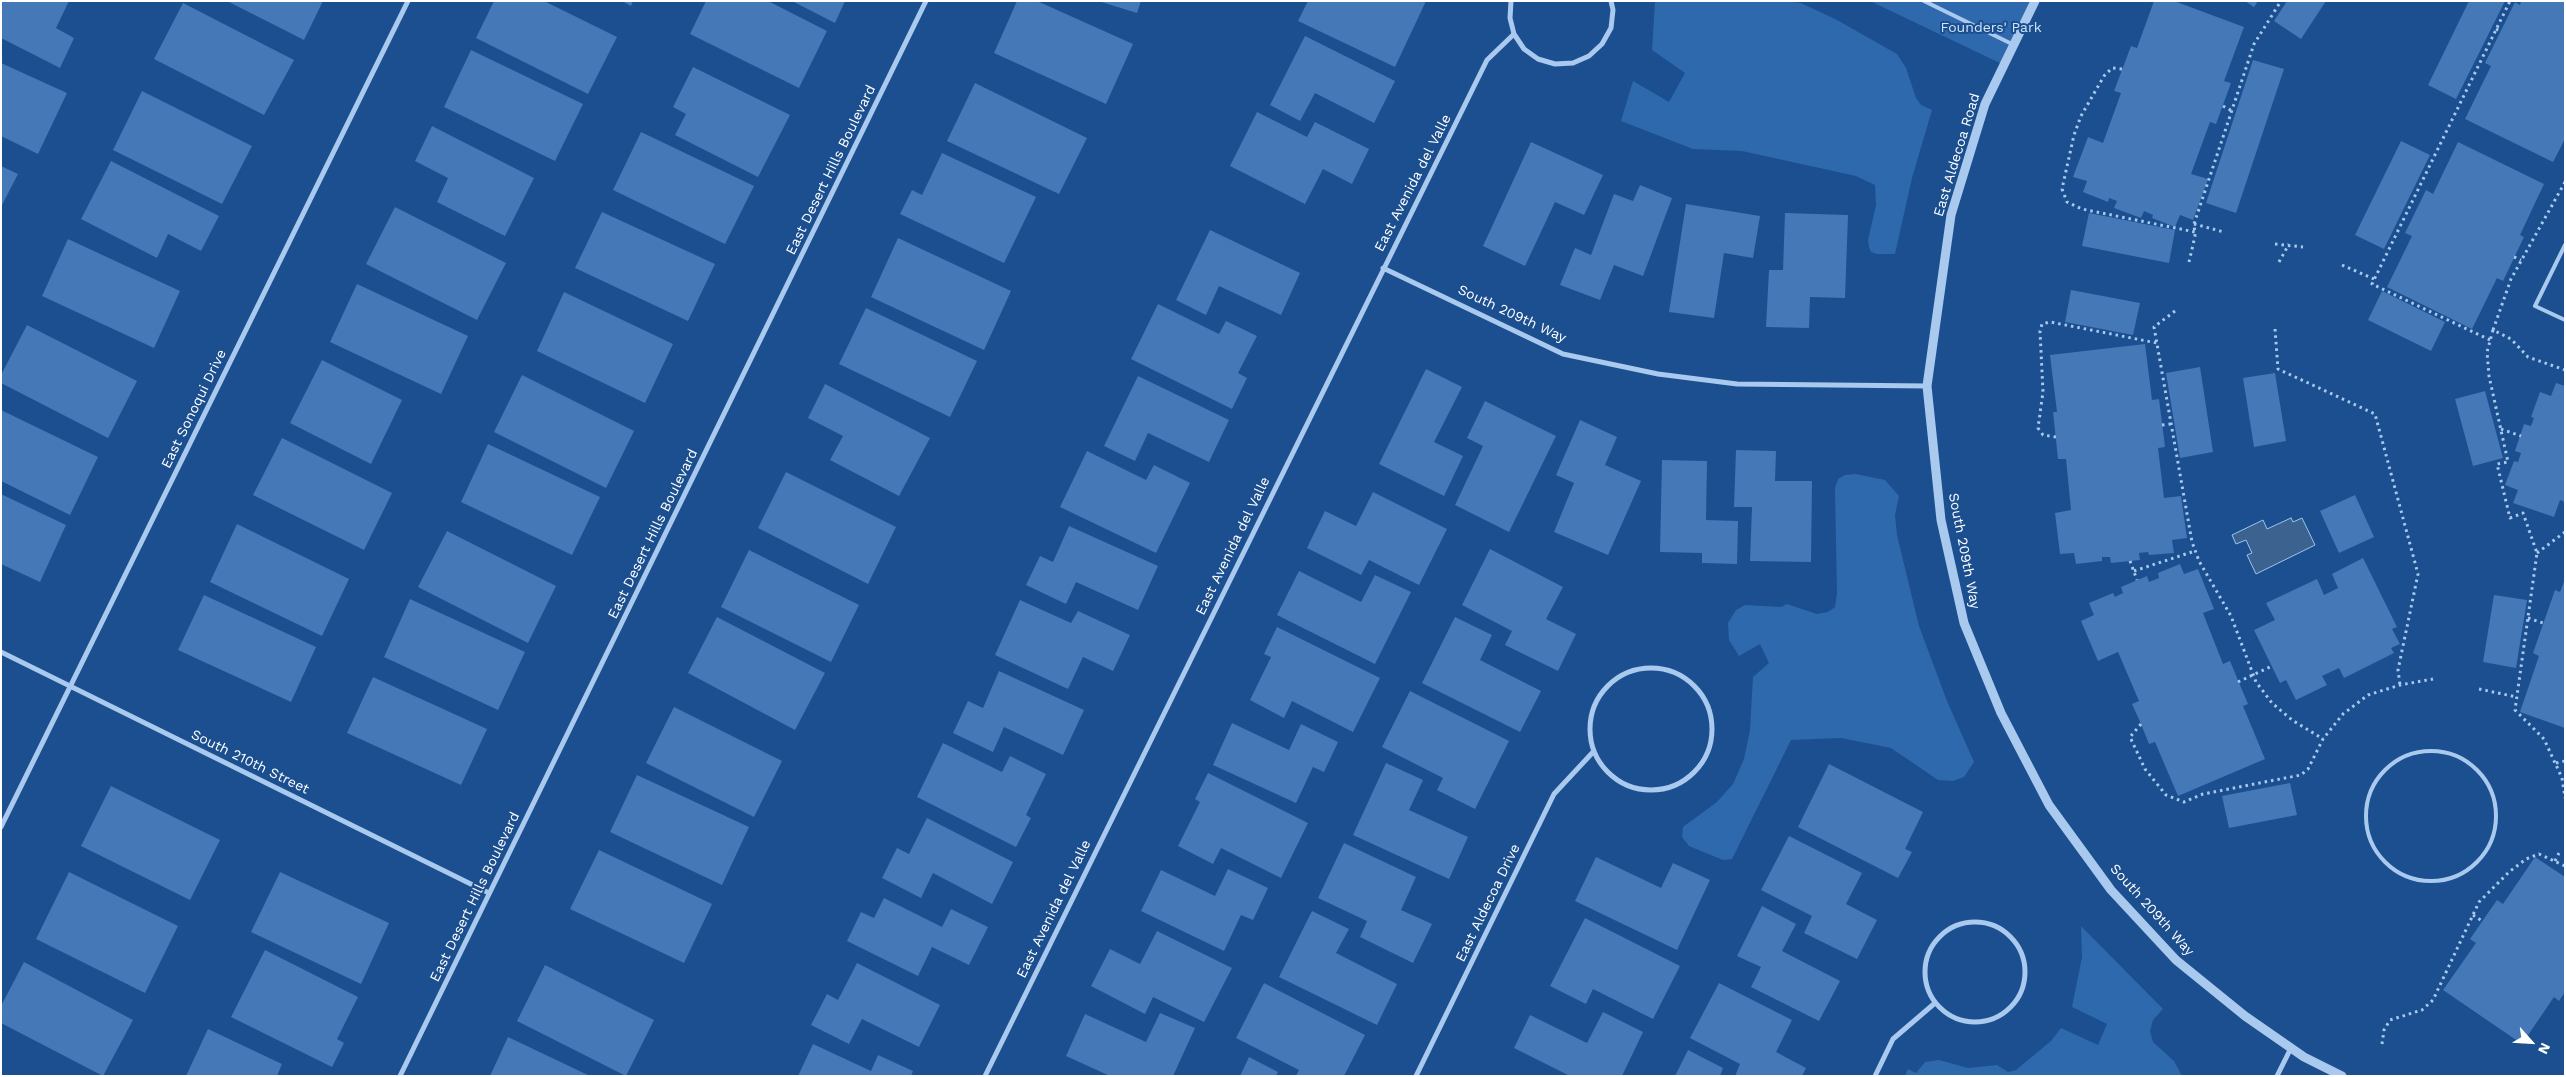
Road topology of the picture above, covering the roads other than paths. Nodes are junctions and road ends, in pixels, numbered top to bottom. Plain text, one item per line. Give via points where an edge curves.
1 (408, 1) edge
2 (926, 1) edge
3 (1511, 1) edge
4 (1611, 1) edge
5 (1924, 1) edge
6 (2035, 1) edge
7 (1514, 34) junction
8 (2014, 45) junction
9 (2565, 245) edge
10 (1383, 268) junction
11 (2565, 320) edge
12 (1927, 386) junction
13 (1, 652) edge
14 (70, 685) junction
15 (1594, 751) junction
16 (2379, 776) joint
17 (1, 827) edge
18 (489, 893) junction
19 (1935, 1003) junction
20 (2291, 1048) junction
21 (2332, 1074) edge
22 (400, 1076) edge
23 (985, 1076) edge
24 (1416, 1076) edge
25 (1875, 1076) edge
26 (2277, 1076) edge
27 (2342, 1076) edge

1 - 14 street, East Sonoqui Drive
2 - 18 street, East Desert Hills Boulevard
3 - 7 street via 1510,18
4 - 7 street via 1610,28 1602,44 1589,56 1573,63 1555,64 1538,59
5 - 8 lane
6 - 8 street, East Aldecoa Road
7 - 10 street, East Avenida del Valle via 1487,60
8 - 12 street, East Aldecoa Road via 1985,104 1951,215
9 - 11 lane via 2534,306
10 - 12 street, South 209th Way via 1563,354 1658,374 1737,384
10 - 23 street, East Avenida del Valle
12 - 20 street, South 209th Way via 1941,520 1964,624 2001,713 2049,805 2111,890 2176,960 2244,1016
13 - 14 street, South 210th Street
14 - 17 street, East Sonoqui Drive
14 - 18 street, South 210th Street
15 - 15 street via 1604,769 1620,782 1639,789 1659,790 1678,784 1695,772 1707,755 1712,735 1711,716 1703,697 1690,682 1673,672 1654,668 1634,671 1616,680 1602,693 1593,711 1590,731
15 - 24 street, East Aldecoa Drive via 1554,794
16 - 16 lane via 2369,797 2366,819 2370,841 2382,860 2394,870 2421,881 2443,880 2463,873 2480,859 2491,840 2496,820 2494,800 2474,767 2458,757 2438,752 2416,753 2396,762
18 - 22 street, East Desert Hills Boulevard
19 - 19 street via 1946,1014 1969,1022 1993,1019 2007,1011 2018,998 2025,975 2021,951 2012,937 1998,927 1981,922 1965,922 1949,928 1927,955 1924,971 1927,988
19 - 25 street via 1893,1039
20 - 21 street, South 209th Way
20 - 26 street
21 - 27 street, South 209th Way

